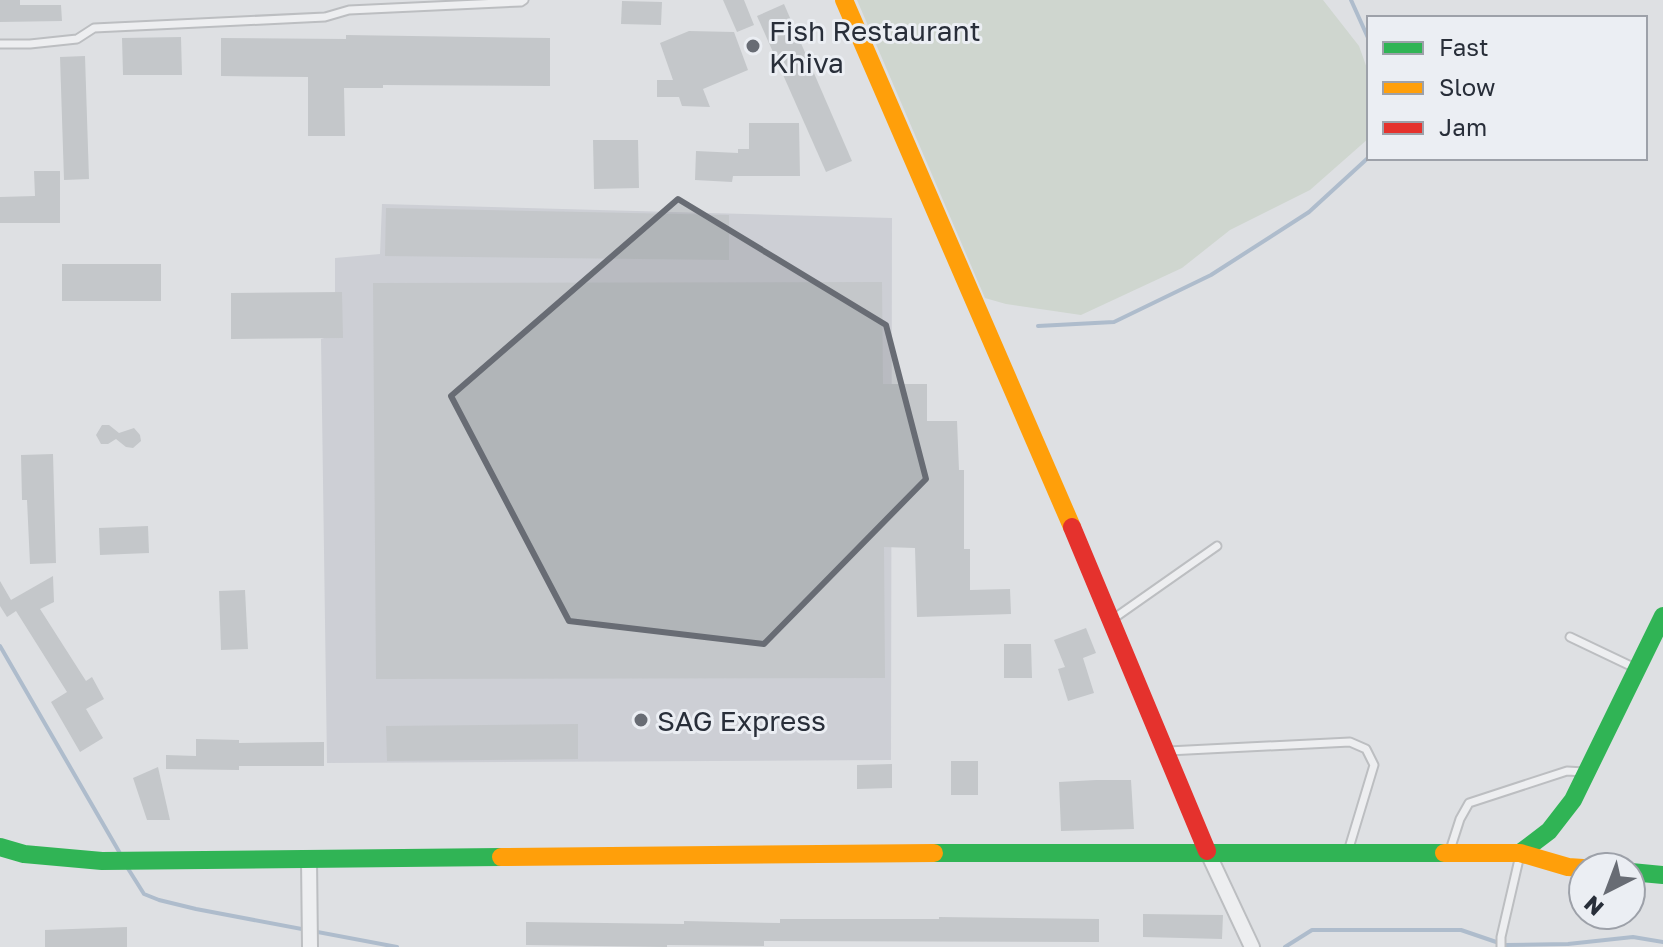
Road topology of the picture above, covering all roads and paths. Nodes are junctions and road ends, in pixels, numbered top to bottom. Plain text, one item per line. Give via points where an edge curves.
1 (524, 0) edge
2 (844, 0) edge
3 (0, 44) edge
4 (1217, 546) dead end
5 (1663, 616) edge
6 (1111, 620) junction
7 (1570, 637) dead end
8 (1637, 669) junction
9 (1166, 751) junction
10 (1587, 772) junction
11 (0, 847) edge
12 (1207, 851) junction
13 (1348, 852) junction
14 (1449, 852) junction
15 (1520, 853) junction
16 (309, 859) junction
17 (1567, 867) edge
18 (310, 945) edge
19 (1251, 945) edge
20 (1501, 947) edge

1 - 3 lane via 349,10 325,17 109,26 77,39
2 - 6 main road
4 - 6 lane
5 - 8 main road
6 - 9 main road
7 - 8 lane
8 - 10 main road
9 - 12 main road
9 - 13 lane via 1350,742 1366,749 1374,765
10 - 14 lane via 1567,771 1469,803
10 - 15 main road via 1549,831
11 - 16 main road via 24,854 108,860
12 - 13 main road
12 - 16 main road
12 - 19 street
13 - 14 main road
14 - 15 main road
15 - 17 main road
15 - 20 lane
16 - 18 street

